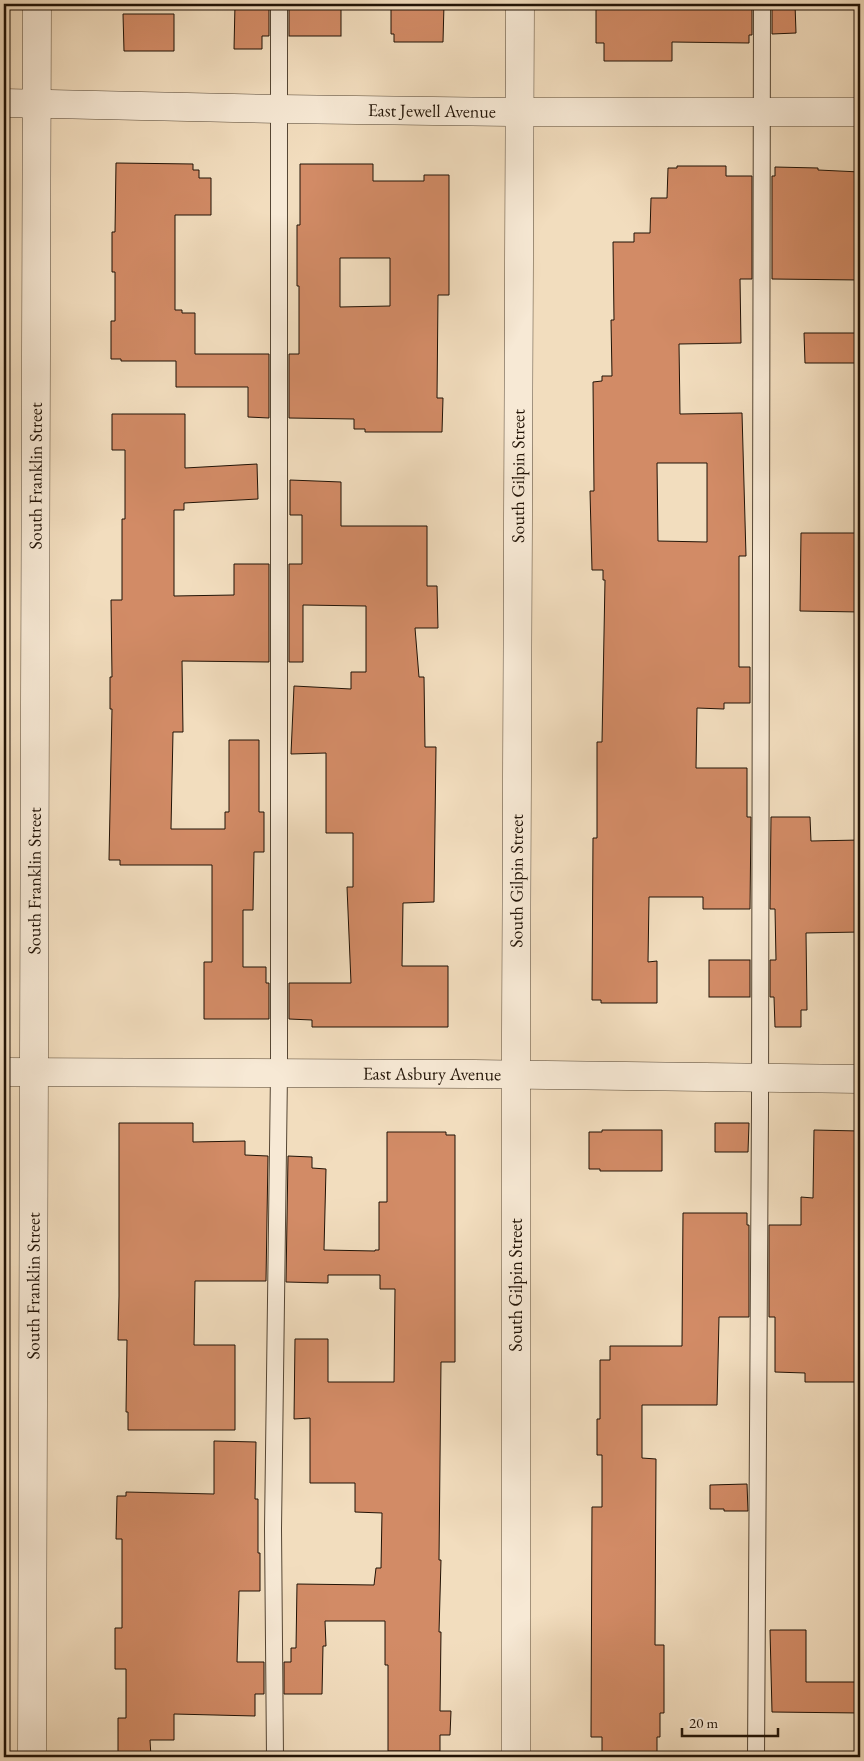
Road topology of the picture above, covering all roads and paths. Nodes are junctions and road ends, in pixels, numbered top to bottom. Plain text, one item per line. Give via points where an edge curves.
1 (37, 4) edge
2 (279, 4) edge
3 (520, 4) edge
4 (762, 4) edge
5 (4, 104) edge
6 (37, 104) junction
7 (279, 109) junction
8 (761, 111) junction
9 (519, 112) junction
10 (860, 112) edge
11 (4, 1072) edge
12 (34, 1072) junction
13 (279, 1073) junction
14 (516, 1074) junction
15 (760, 1078) junction
16 (860, 1079) edge
17 (32, 1757) edge
18 (275, 1757) edge
19 (516, 1757) edge
20 (756, 1757) edge

1 - 6 street, South Franklin Street
2 - 7 lane
3 - 9 street, South Gilpin Street
4 - 8 lane
5 - 6 street, East Jewell Avenue
6 - 7 street, East Jewell Avenue
6 - 12 street, South Franklin Street
7 - 9 street, East Jewell Avenue
7 - 13 lane
8 - 9 street, East Jewell Avenue
8 - 10 street, East Jewell Avenue
8 - 15 lane
9 - 14 street, South Gilpin Street
11 - 12 street, East Asbury Avenue
12 - 13 street, East Asbury Avenue
12 - 17 street, South Franklin Street
13 - 14 street, East Asbury Avenue
13 - 18 lane via 272,1529
14 - 15 street, East Asbury Avenue
14 - 19 street, South Gilpin Street
15 - 16 street, East Asbury Avenue
15 - 20 lane

